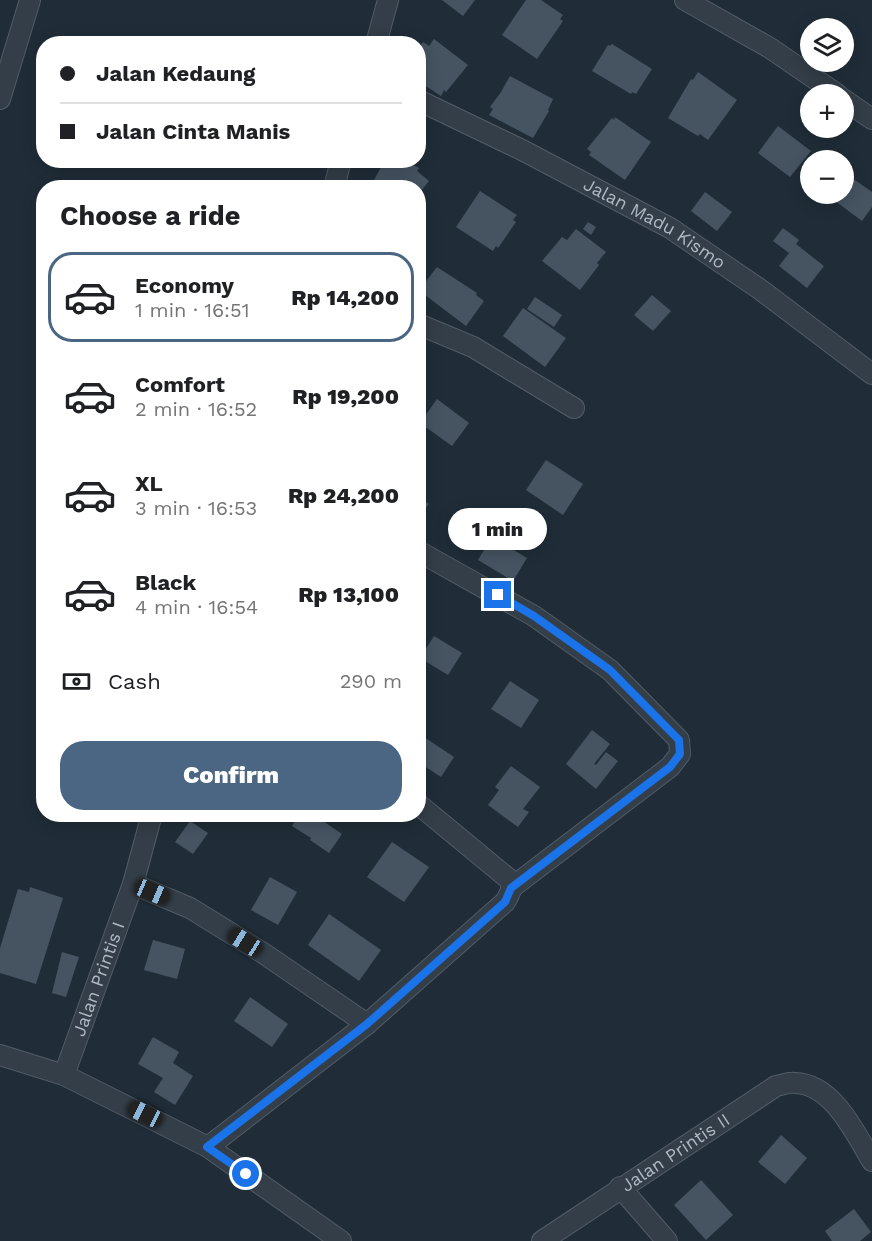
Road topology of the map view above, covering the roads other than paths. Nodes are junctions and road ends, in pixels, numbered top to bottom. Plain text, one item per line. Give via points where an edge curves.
1 (30, 0) edge
2 (388, 0) edge
3 (685, 0) edge
4 (378, 36) edge
5 (822, 84) edge
6 (0, 99) edge
7 (426, 104) edge
8 (854, 107) edge
9 (872, 119) edge
10 (426, 327) edge
11 (872, 374) edge
12 (574, 408) dead end
13 (426, 555) edge
14 (426, 811) edge
15 (150, 822) edge
16 (133, 884) junction
17 (511, 888) junction
18 (367, 1024) junction
19 (0, 1054) edge
20 (64, 1075) junction
21 (207, 1147) junction
22 (872, 1161) edge
23 (620, 1187) junction
24 (341, 1241) edge
25 (542, 1241) edge
26 (667, 1241) edge

1 - 6 street
2 - 4 street
3 - 5 street via 770,48
7 - 11 street, Jalan Madu Kismo via 670,228 761,290
8 - 9 street
10 - 12 street via 473,347
13 - 17 street via 534,616 610,670 679,740 680,754 670,767
14 - 17 street via 510,880
15 - 16 street, Jalan Printis I
16 - 18 street via 190,908
16 - 20 street, Jalan Printis I
17 - 18 street via 505,902
18 - 21 street
19 - 20 street
20 - 21 street
21 - 24 street
22 - 23 street, Jalan Printis II via 838,1107 816,1089 795,1083 776,1086
23 - 25 street, Jalan Printis II
23 - 26 street

